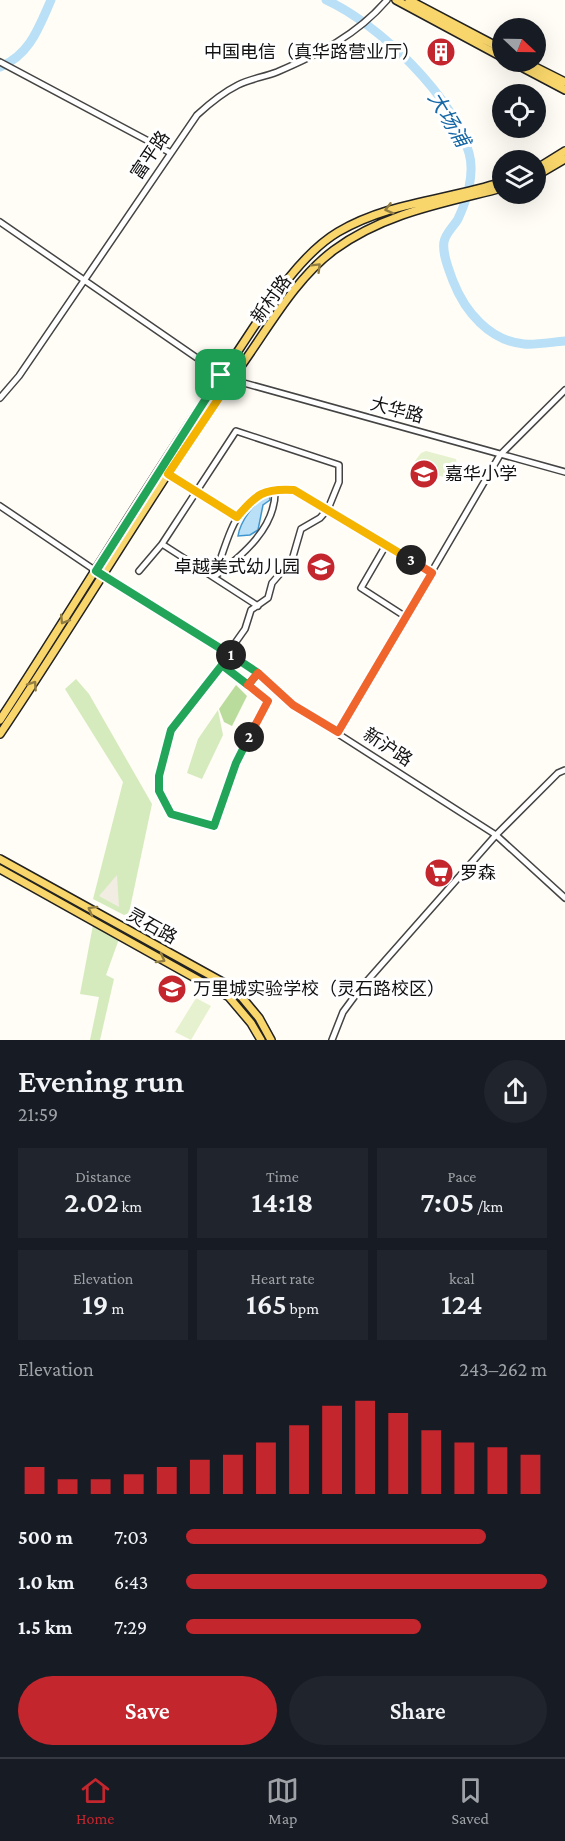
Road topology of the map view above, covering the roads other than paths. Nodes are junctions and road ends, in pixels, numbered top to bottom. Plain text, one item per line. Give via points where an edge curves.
1 (387, 0) edge
2 (396, 0) edge
3 (409, 0) edge
4 (492, 44) edge
5 (492, 52) edge
6 (0, 62) edge
7 (531, 72) edge
8 (545, 72) edge
9 (565, 82) edge
10 (565, 90) edge
11 (565, 151) edge
12 (169, 152) junction
13 (565, 159) edge
14 (546, 163) edge
15 (546, 170) edge
16 (492, 186) edge
17 (484, 189) junction
18 (492, 189) edge
19 (446, 198) junction
20 (0, 222) edge
21 (83, 281) junction
22 (221, 375) junction
23 (231, 380) junction
24 (565, 390) edge
25 (0, 398) edge
26 (500, 454) junction
27 (565, 472) edge
28 (168, 474) junction
29 (275, 489) junction
30 (196, 492) junction
31 (0, 506) edge
32 (328, 509) junction
33 (237, 517) junction
34 (162, 544) junction
35 (386, 545) junction
36 (96, 571) junction
37 (139, 571) dead end
38 (432, 573) junction
39 (103, 575) junction
40 (214, 577) junction
41 (258, 606) junction
42 (406, 617) junction
43 (228, 654) junction
44 (258, 673) junction
45 (248, 685) junction
46 (0, 720) edge
47 (338, 732) junction
48 (0, 734) edge
49 (565, 770) edge
50 (496, 835) junction
51 (0, 859) edge
52 (0, 869) edge
53 (565, 898) edge
54 (261, 1040) edge
55 (271, 1040) edge
56 (332, 1040) edge

1 - 12 street, 富平路 via 358,30 309,58 239,85 215,99 197,114
2 - 5 main road
3 - 4 main road
6 - 12 street
7 - 10 main road
8 - 9 main road
11 - 14 main road
12 - 21 street, 富平路
13 - 15 main road
16 - 17 main road, 新村路
17 - 18 main road, 新村路
17 - 19 main road, 新村路
19 -> 22 main road, 新村路 via 378,212 336,233 303,262
23 -> 19 main road, 新村路 via 294,292 332,251 366,229
20 - 21 street, 大华路
21 - 22 street, 大华路
21 - 25 street, 富平路
22 - 23 street, 大华路
22 - 36 main road, 新村路
23 - 26 street, 大华路
23 - 28 main road, 新村路
24 - 26 street
26 - 27 street, 大华路
26 - 38 street
28 - 30 street
28 - 39 main road, 新村路
29 - 32 street via 294,490
29 - 33 street via 258,494
29 - 40 street via 262,530 237,560
30 - 32 street via 236,432 339,465 339,482
30 - 33 street
30 - 34 street
31 - 36 street, 新沪路
32 - 35 street
32 - 41 street via 301,529 292,560 272,583 268,598
33 - 40 street
34 - 37 street
34 - 40 street
35 - 38 street
35 - 42 street via 361,588
36 - 39 street, 新沪路
36 -> 46 main road, 新村路
38 - 42 street
39 - 43 street, 新沪路
48 -> 39 main road, 新村路
40 - 41 street
41 - 43 street via 251,610 245,628
42 - 47 street
43 - 44 street, 新沪路
44 - 45 street
44 - 47 street, 新沪路 via 293,705
45 - 45 street via 222,665 171,730 159,776 159,791 171,814 214,826 236,763 268,701
47 - 50 street, 新沪路
49 - 50 street
50 - 53 street, 新沪路
50 - 56 street via 360,989 343,1012
55 -> 51 main road, 灵石路 via 259,1018 235,990
52 -> 54 main road, 灵石路 via 229,997

